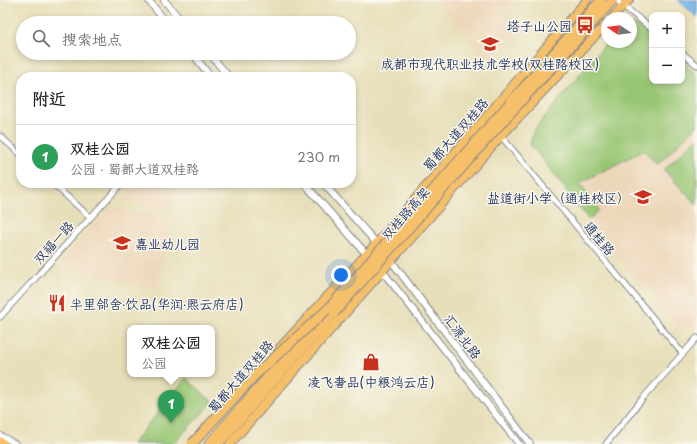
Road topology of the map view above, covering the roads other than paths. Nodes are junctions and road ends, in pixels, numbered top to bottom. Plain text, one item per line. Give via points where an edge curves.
1 (148, 0) edge
2 (164, 0) edge
3 (587, 0) edge
4 (601, 0) edge
5 (614, 0) edge
6 (625, 2) edge
7 (617, 12) edge
8 (161, 16) edge
9 (177, 16) edge
10 (649, 26) edge
11 (601, 29) edge
12 (685, 55) edge
13 (198, 60) edge
14 (215, 60) edge
15 (697, 65) edge
16 (224, 71) edge
17 (207, 72) edge
18 (0, 136) edge
19 (501, 136) junction
20 (16, 150) edge
21 (58, 188) edge
22 (117, 188) edge
23 (308, 188) edge
24 (328, 188) edge
25 (90, 217) junction
26 (377, 243) junction
27 (367, 254) junction
28 (392, 260) junction
29 (382, 270) junction
30 (331, 310) junction
31 (0, 317) edge
32 (697, 338) edge
33 (683, 354) junction
34 (0, 435) edge
35 (0, 442) edge
36 (3, 444) edge
37 (16, 444) edge
38 (192, 444) edge
39 (197, 444) edge
40 (209, 444) edge
41 (218, 444) edge
42 (224, 444) edge
43 (230, 444) edge
44 (519, 444) edge
45 (530, 444) edge
46 (606, 444) edge

1 - 8 street
2 - 9 street
3 - 26 main road, 蜀都大道双桂路
4 - 30 highway, 双桂路高架, bridge
5 - 6 street
5 - 30 highway, 双桂路高架, bridge
6 - 7 main road
6 - 10 street
11 - 19 main road
12 - 15 street
13 - 17 street
14 - 16 street
18 - 20 street
19 - 28 main road
19 - 33 street, 通桂路
21 - 25 street
22 - 25 street, 双福一路
23 - 27 street, 汇源北路
24 - 26 street, 汇源北路
25 - 31 street, 双福一路
26 - 27 main road, 蜀都大道双桂路
26 - 28 street, 汇源北路
27 - 29 street, 汇源北路
27 - 39 main road, 蜀都大道双桂路 via 297,328
28 - 29 main road
28 - 45 street, 汇源北路
29 - 43 main road
29 - 44 street, 汇源北路
30 - 38 highway, bridge via 253,377
30 - 40 highway, 双桂路高架, bridge
30 - 41 highway, 双桂路高架
30 - 42 highway via 277,384
32 - 33 street
33 - 46 street
34 - 37 street
35 - 36 highway

